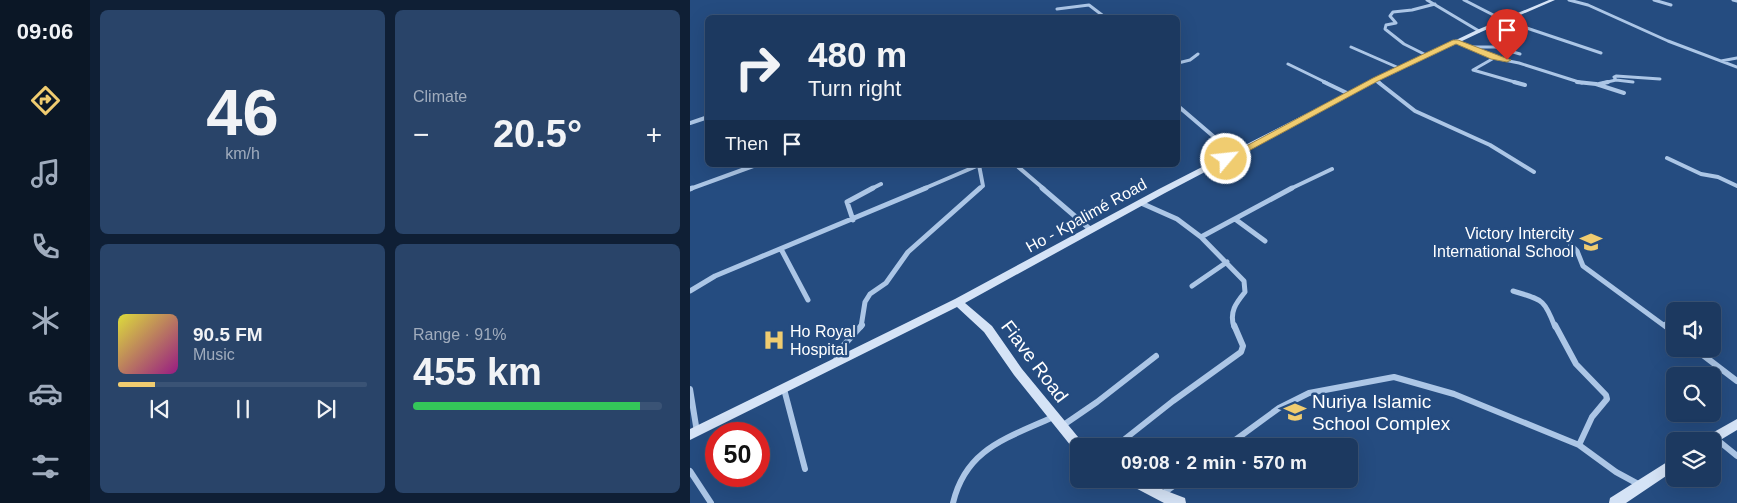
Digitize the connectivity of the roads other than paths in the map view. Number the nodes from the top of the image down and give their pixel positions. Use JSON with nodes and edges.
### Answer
{"nodes":[{"id":1,"x":1427,"y":0,"type":"edge"},
{"id":2,"x":1464,"y":0,"type":"edge"},
{"id":3,"x":1553,"y":0,"type":"edge"},
{"id":4,"x":1569,"y":0,"type":"edge"},
{"id":5,"x":1654,"y":0,"type":"edge"},
{"id":6,"x":1733,"y":0,"type":"edge"},
{"id":7,"x":1737,"y":1,"type":"edge"},
{"id":8,"x":1435,"y":4,"type":"junction"},
{"id":9,"x":1671,"y":5,"type":"dead end"},
{"id":10,"x":1057,"y":9,"type":"dead end"},
{"id":11,"x":1102,"y":15,"type":"edge"},
{"id":12,"x":1503,"y":20,"type":"junction"},
{"id":13,"x":1478,"y":31,"type":"junction"},
{"id":14,"x":1456,"y":41,"type":"junction"},
{"id":15,"x":1351,"y":47,"type":"dead end"},
{"id":16,"x":1472,"y":47,"type":"junction"},
{"id":17,"x":1601,"y":53,"type":"dead end"},
{"id":18,"x":1198,"y":54,"type":"dead end"},
{"id":19,"x":1520,"y":54,"type":"dead end"},
{"id":20,"x":1426,"y":55,"type":"junction"},
{"id":21,"x":1494,"y":58,"type":"junction"},
{"id":22,"x":1737,"y":58,"type":"edge"},
{"id":23,"x":1720,"y":61,"type":"junction"},
{"id":24,"x":1180,"y":62,"type":"edge"},
{"id":25,"x":1288,"y":64,"type":"dead end"},
{"id":26,"x":1737,"y":67,"type":"edge"},
{"id":27,"x":1399,"y":68,"type":"junction"},
{"id":28,"x":1660,"y":79,"type":"dead end"},
{"id":29,"x":1376,"y":80,"type":"junction"},
{"id":30,"x":1616,"y":80,"type":"junction"},
{"id":31,"x":1633,"y":82,"type":"dead end"},
{"id":32,"x":1596,"y":84,"type":"junction"},
{"id":33,"x":1525,"y":85,"type":"dead end"},
{"id":34,"x":1624,"y":93,"type":"dead end"},
{"id":35,"x":1349,"y":94,"type":"junction"},
{"id":36,"x":1180,"y":108,"type":"edge"},
{"id":37,"x":705,"y":119,"type":"edge"},
{"id":38,"x":690,"y":123,"type":"edge"},
{"id":39,"x":1231,"y":156,"type":"junction"},
{"id":40,"x":1667,"y":158,"type":"dead end"},
{"id":41,"x":750,"y":167,"type":"edge"},
{"id":42,"x":974,"y":167,"type":"edge"},
{"id":43,"x":979,"y":167,"type":"edge"},
{"id":44,"x":1018,"y":167,"type":"edge"},
{"id":45,"x":1332,"y":169,"type":"dead end"},
{"id":46,"x":1534,"y":172,"type":"dead end"},
{"id":47,"x":881,"y":184,"type":"dead end"},
{"id":48,"x":1737,"y":186,"type":"edge"},
{"id":49,"x":690,"y":189,"type":"edge"},
{"id":50,"x":1141,"y":203,"type":"junction"},
{"id":51,"x":1235,"y":219,"type":"junction"},
{"id":52,"x":853,"y":220,"type":"junction"},
{"id":53,"x":1091,"y":230,"type":"junction"},
{"id":54,"x":1201,"y":237,"type":"junction"},
{"id":55,"x":1265,"y":241,"type":"dead end"},
{"id":56,"x":1571,"y":245,"type":"dead end"},
{"id":57,"x":781,"y":249,"type":"junction"},
{"id":58,"x":1227,"y":262,"type":"junction"},
{"id":59,"x":1192,"y":286,"type":"dead end"},
{"id":60,"x":690,"y":290,"type":"edge"},
{"id":61,"x":1513,"y":291,"type":"dead end"},
{"id":62,"x":808,"y":300,"type":"dead end"},
{"id":63,"x":958,"y":302,"type":"junction"},
{"id":64,"x":1666,"y":326,"type":"edge"},
{"id":65,"x":1156,"y":356,"type":"dead end"},
{"id":66,"x":1706,"y":357,"type":"edge"},
{"id":67,"x":835,"y":362,"type":"junction"},
{"id":68,"x":1737,"y":381,"type":"edge"},
{"id":69,"x":690,"y":389,"type":"edge"},
{"id":70,"x":784,"y":390,"type":"junction"},
{"id":71,"x":1054,"y":416,"type":"junction"},
{"id":72,"x":1737,"y":424,"type":"edge"},
{"id":73,"x":1061,"y":426,"type":"junction"},
{"id":74,"x":693,"y":433,"type":"edge"},
{"id":75,"x":1721,"y":434,"type":"edge"},
{"id":76,"x":1072,"y":438,"type":"edge"},
{"id":77,"x":1126,"y":438,"type":"edge"},
{"id":78,"x":1238,"y":438,"type":"edge"},
{"id":79,"x":1579,"y":445,"type":"junction"},
{"id":80,"x":1721,"y":446,"type":"edge"},
{"id":81,"x":1737,"y":456,"type":"edge"},
{"id":82,"x":805,"y":469,"type":"dead end"},
{"id":83,"x":1666,"y":469,"type":"edge"},
{"id":84,"x":690,"y":471,"type":"edge"},
{"id":85,"x":1640,"y":485,"type":"junction"},
{"id":86,"x":1147,"y":488,"type":"edge"},
{"id":87,"x":1170,"y":488,"type":"edge"},
{"id":88,"x":1160,"y":495,"type":"junction"},
{"id":89,"x":711,"y":503,"type":"edge"},
{"id":90,"x":953,"y":503,"type":"edge"},
{"id":91,"x":1180,"y":503,"type":"edge"},
{"id":92,"x":1615,"y":503,"type":"edge"}],
"edges":[{"from":1,"to":8,"type":"street"},
{"from":2,"to":12,"type":"street"},
{"from":3,"to":12,"type":"main road","name":"Ho - Kpalimé Road"},
{"from":4,"to":23,"type":"street"},
{"from":5,"to":9,"type":"street"},
{"from":6,"to":7,"type":"street"},
{"from":8,"to":13,"type":"street"},
{"from":8,"to":20,"type":"street"},
{"from":10,"to":11,"type":"street"},
{"from":12,"to":13,"type":"main road","name":"Ho - Kpalimé Road"},
{"from":12,"to":17,"type":"street"},
{"from":13,"to":14,"type":"main road","name":"Ho - Kpalimé Road"},
{"from":14,"to":16,"type":"street"},
{"from":14,"to":20,"type":"main road","name":"Ho - Kpalimé Road"},
{"from":15,"to":27,"type":"street"},
{"from":16,"to":19,"type":"street"},
{"from":16,"to":21,"type":"street"},
{"from":18,"to":24,"type":"street"},
{"from":20,"to":27,"type":"main road","name":"Ho - Kpalimé Road"},
{"from":21,"to":32,"type":"street"},
{"from":21,"to":33,"type":"street"},
{"from":22,"to":23,"type":"street"},
{"from":23,"to":26,"type":"street"},
{"from":25,"to":35,"type":"street"},
{"from":27,"to":29,"type":"main road","name":"Ho - Kpalimé Road"},
{"from":28,"to":30,"type":"street"},
{"from":29,"to":35,"type":"main road","name":"Ho - Kpalimé Road"},
{"from":29,"to":46,"type":"street"},
{"from":30,"to":31,"type":"street"},
{"from":30,"to":32,"type":"street"},
{"from":32,"to":34,"type":"street"},
{"from":35,"to":39,"type":"main road","name":"Ho - Kpalimé Road"},
{"from":36,"to":39,"type":"street"},
{"from":37,"to":38,"type":"street"},
{"from":39,"to":50,"type":"main road","name":"Ho - Kpalimé Road"},
{"from":40,"to":48,"type":"street"},
{"from":41,"to":49,"type":"street"},
{"from":42,"to":52,"type":"street"},
{"from":43,"to":67,"type":"street"},
{"from":44,"to":53,"type":"street"},
{"from":45,"to":51,"type":"street"},
{"from":47,"to":52,"type":"street"},
{"from":50,"to":53,"type":"main road","name":"Ho - Kpalimé Road"},
{"from":50,"to":54,"type":"street"},
{"from":51,"to":54,"type":"street"},
{"from":51,"to":55,"type":"street"},
{"from":52,"to":57,"type":"street"},
{"from":53,"to":63,"type":"main road","name":"Ho - Kpalimé Road"},
{"from":54,"to":58,"type":"street"},
{"from":56,"to":64,"type":"street"},
{"from":57,"to":60,"type":"street"},
{"from":57,"to":62,"type":"street"},
{"from":58,"to":59,"type":"street"},
{"from":58,"to":77,"type":"street"},
{"from":61,"to":79,"type":"street"},
{"from":63,"to":67,"type":"main road","name":"Ho - Kpalimé Road"},
{"from":63,"to":71,"type":"street","name":"Fiave Road"},
{"from":65,"to":73,"type":"street"},
{"from":66,"to":68,"type":"street"},
{"from":67,"to":70,"type":"main road","name":"Ho - Kpalimé Road"},
{"from":69,"to":74,"type":"street"},
{"from":70,"to":74,"type":"main road","name":"Ho - Kpalimé Road"},
{"from":70,"to":82,"type":"street"},
{"from":71,"to":73,"type":"street","name":"Fiave Road"},
{"from":71,"to":90,"type":"street"},
{"from":72,"to":75,"type":"street"},
{"from":73,"to":76,"type":"street","name":"Fiave Road"},
{"from":78,"to":79,"type":"street"},
{"from":79,"to":85,"type":"street"},
{"from":80,"to":81,"type":"street"},
{"from":83,"to":85,"type":"street"},
{"from":84,"to":89,"type":"street"},
{"from":85,"to":92,"type":"street"},
{"from":86,"to":88,"type":"street"},
{"from":87,"to":88,"type":"street"},
{"from":88,"to":91,"type":"street"}]}
